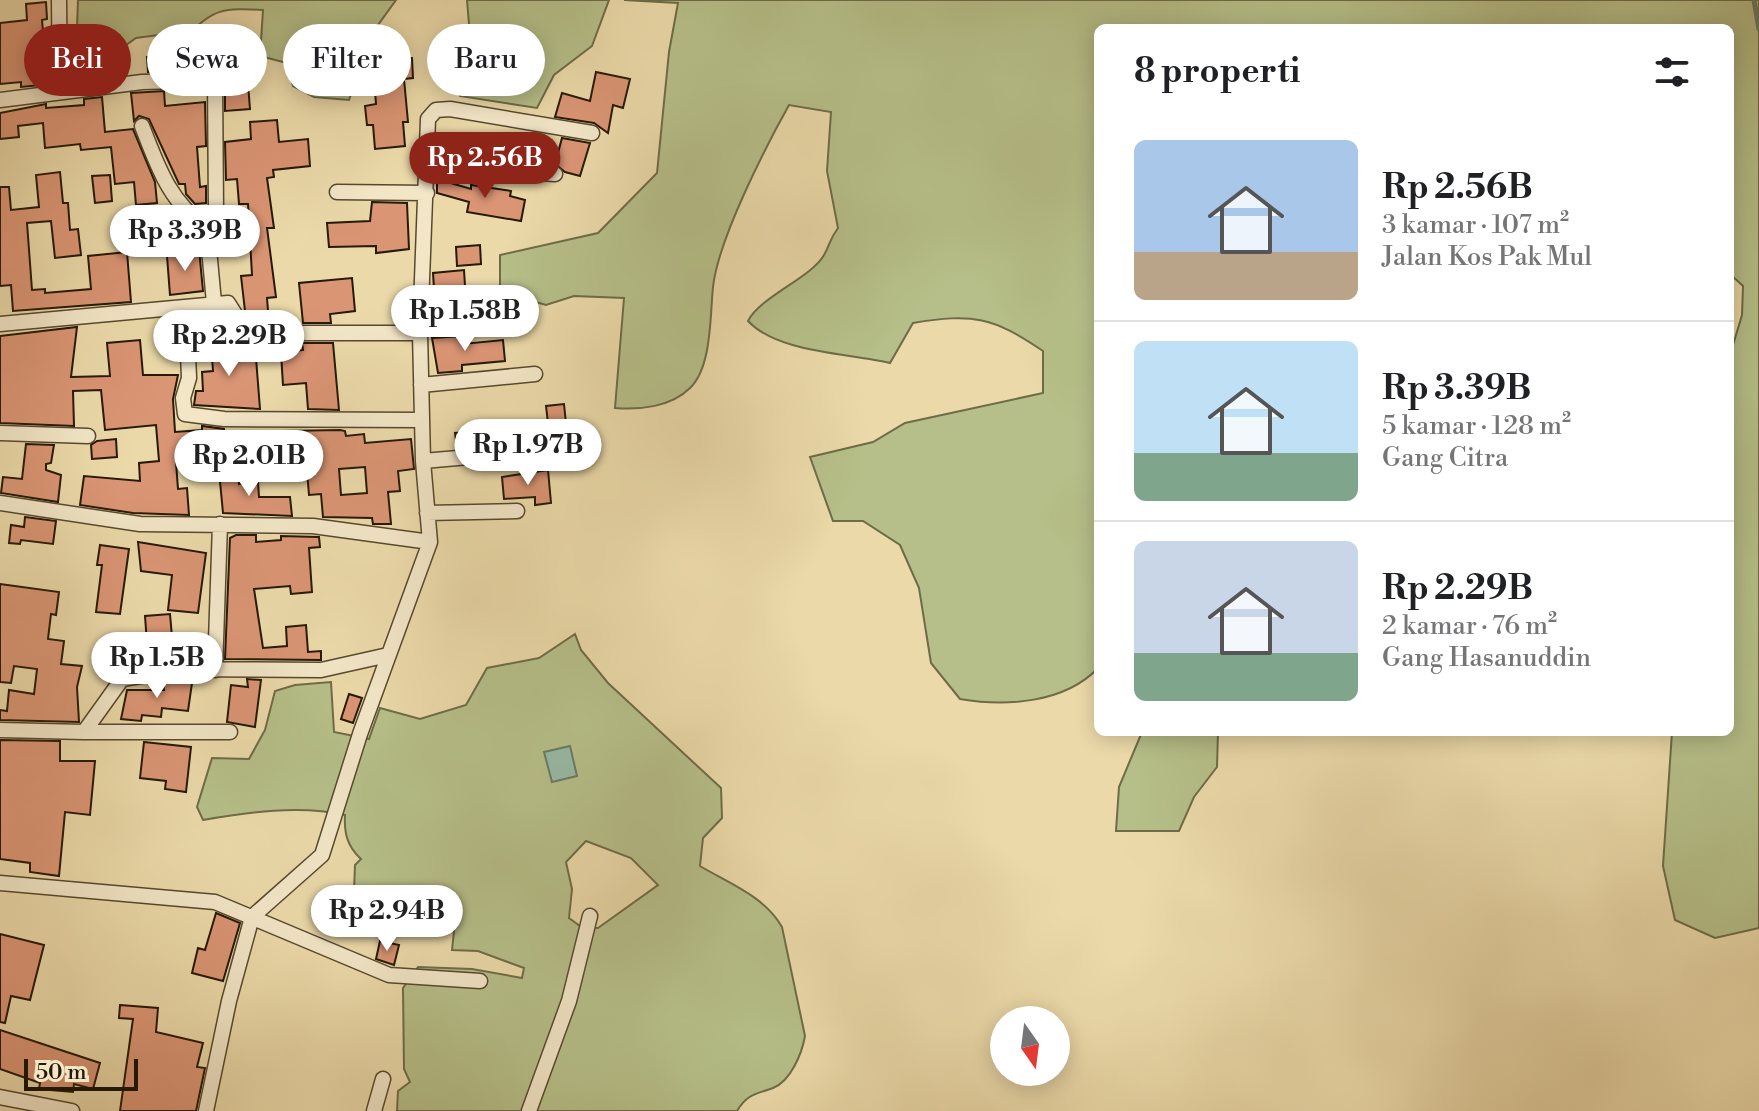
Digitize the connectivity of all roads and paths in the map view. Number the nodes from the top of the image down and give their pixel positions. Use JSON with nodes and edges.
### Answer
{"nodes":[{"id":1,"x":59,"y":0,"type":"edge"},
{"id":2,"x":59,"y":24,"type":"edge"},
{"id":3,"x":131,"y":85,"type":"edge"},
{"id":4,"x":24,"y":96,"type":"edge"},
{"id":5,"x":0,"y":100,"type":"edge"},
{"id":6,"x":142,"y":126,"type":"dead end"},
{"id":7,"x":592,"y":133,"type":"dead end"},
{"id":8,"x":428,"y":165,"type":"junction"},
{"id":9,"x":555,"y":174,"type":"dead end"},
{"id":10,"x":337,"y":192,"type":"dead end"},
{"id":11,"x":427,"y":193,"type":"junction"},
{"id":12,"x":207,"y":227,"type":"junction"},
{"id":13,"x":214,"y":303,"type":"junction"},
{"id":14,"x":186,"y":307,"type":"junction"},
{"id":15,"x":0,"y":324,"type":"edge"},
{"id":16,"x":420,"y":333,"type":"junction"},
{"id":17,"x":535,"y":374,"type":"dead end"},
{"id":18,"x":421,"y":385,"type":"junction"},
{"id":19,"x":422,"y":420,"type":"junction"},
{"id":20,"x":0,"y":433,"type":"edge"},
{"id":21,"x":88,"y":436,"type":"dead end"},
{"id":22,"x":550,"y":450,"type":"dead end"},
{"id":23,"x":423,"y":461,"type":"junction"},
{"id":24,"x":0,"y":503,"type":"edge"},
{"id":25,"x":517,"y":511,"type":"dead end"},
{"id":26,"x":427,"y":513,"type":"junction"},
{"id":27,"x":220,"y":524,"type":"junction"},
{"id":28,"x":430,"y":542,"type":"junction"},
{"id":29,"x":388,"y":655,"type":"junction"},
{"id":30,"x":215,"y":670,"type":"junction"},
{"id":31,"x":0,"y":730,"type":"edge"},
{"id":32,"x":84,"y":732,"type":"junction"},
{"id":33,"x":230,"y":732,"type":"dead end"},
{"id":34,"x":0,"y":883,"type":"edge"},
{"id":35,"x":590,"y":916,"type":"dead end"},
{"id":36,"x":252,"y":917,"type":"junction"},
{"id":37,"x":480,"y":981,"type":"dead end"},
{"id":38,"x":383,"y":1079,"type":"dead end"},
{"id":39,"x":0,"y":1097,"type":"edge"},
{"id":40,"x":72,"y":1111,"type":"edge"},
{"id":41,"x":206,"y":1111,"type":"edge"},
{"id":42,"x":374,"y":1111,"type":"edge"},
{"id":43,"x":529,"y":1111,"type":"edge"}],
"edges":[{"from":1,"to":2,"type":"street"},
{"from":3,"to":12,"type":"street"},
{"from":4,"to":5,"type":"street"},
{"from":6,"to":12,"type":"street"},
{"from":7,"to":8,"type":"street"},
{"from":8,"to":9,"type":"street"},
{"from":8,"to":11,"type":"street"},
{"from":10,"to":11,"type":"street"},
{"from":11,"to":16,"type":"street"},
{"from":12,"to":13,"type":"street"},
{"from":13,"to":14,"type":"street"},
{"from":13,"to":16,"type":"street"},
{"from":14,"to":15,"type":"street"},
{"from":14,"to":19,"type":"street"},
{"from":16,"to":18,"type":"street"},
{"from":17,"to":18,"type":"street"},
{"from":18,"to":19,"type":"street"},
{"from":19,"to":23,"type":"street"},
{"from":20,"to":21,"type":"street"},
{"from":22,"to":23,"type":"street"},
{"from":23,"to":26,"type":"street"},
{"from":24,"to":27,"type":"street"},
{"from":25,"to":26,"type":"street"},
{"from":26,"to":28,"type":"street"},
{"from":27,"to":28,"type":"street"},
{"from":27,"to":30,"type":"street"},
{"from":28,"to":29,"type":"street"},
{"from":29,"to":30,"type":"street"},
{"from":29,"to":36,"type":"street"},
{"from":30,"to":32,"type":"street"},
{"from":31,"to":32,"type":"street"},
{"from":32,"to":33,"type":"street"},
{"from":34,"to":36,"type":"street"},
{"from":35,"to":43,"type":"street"},
{"from":36,"to":37,"type":"street"},
{"from":36,"to":41,"type":"street"},
{"from":38,"to":42,"type":"street"},
{"from":39,"to":40,"type":"street"}]}
